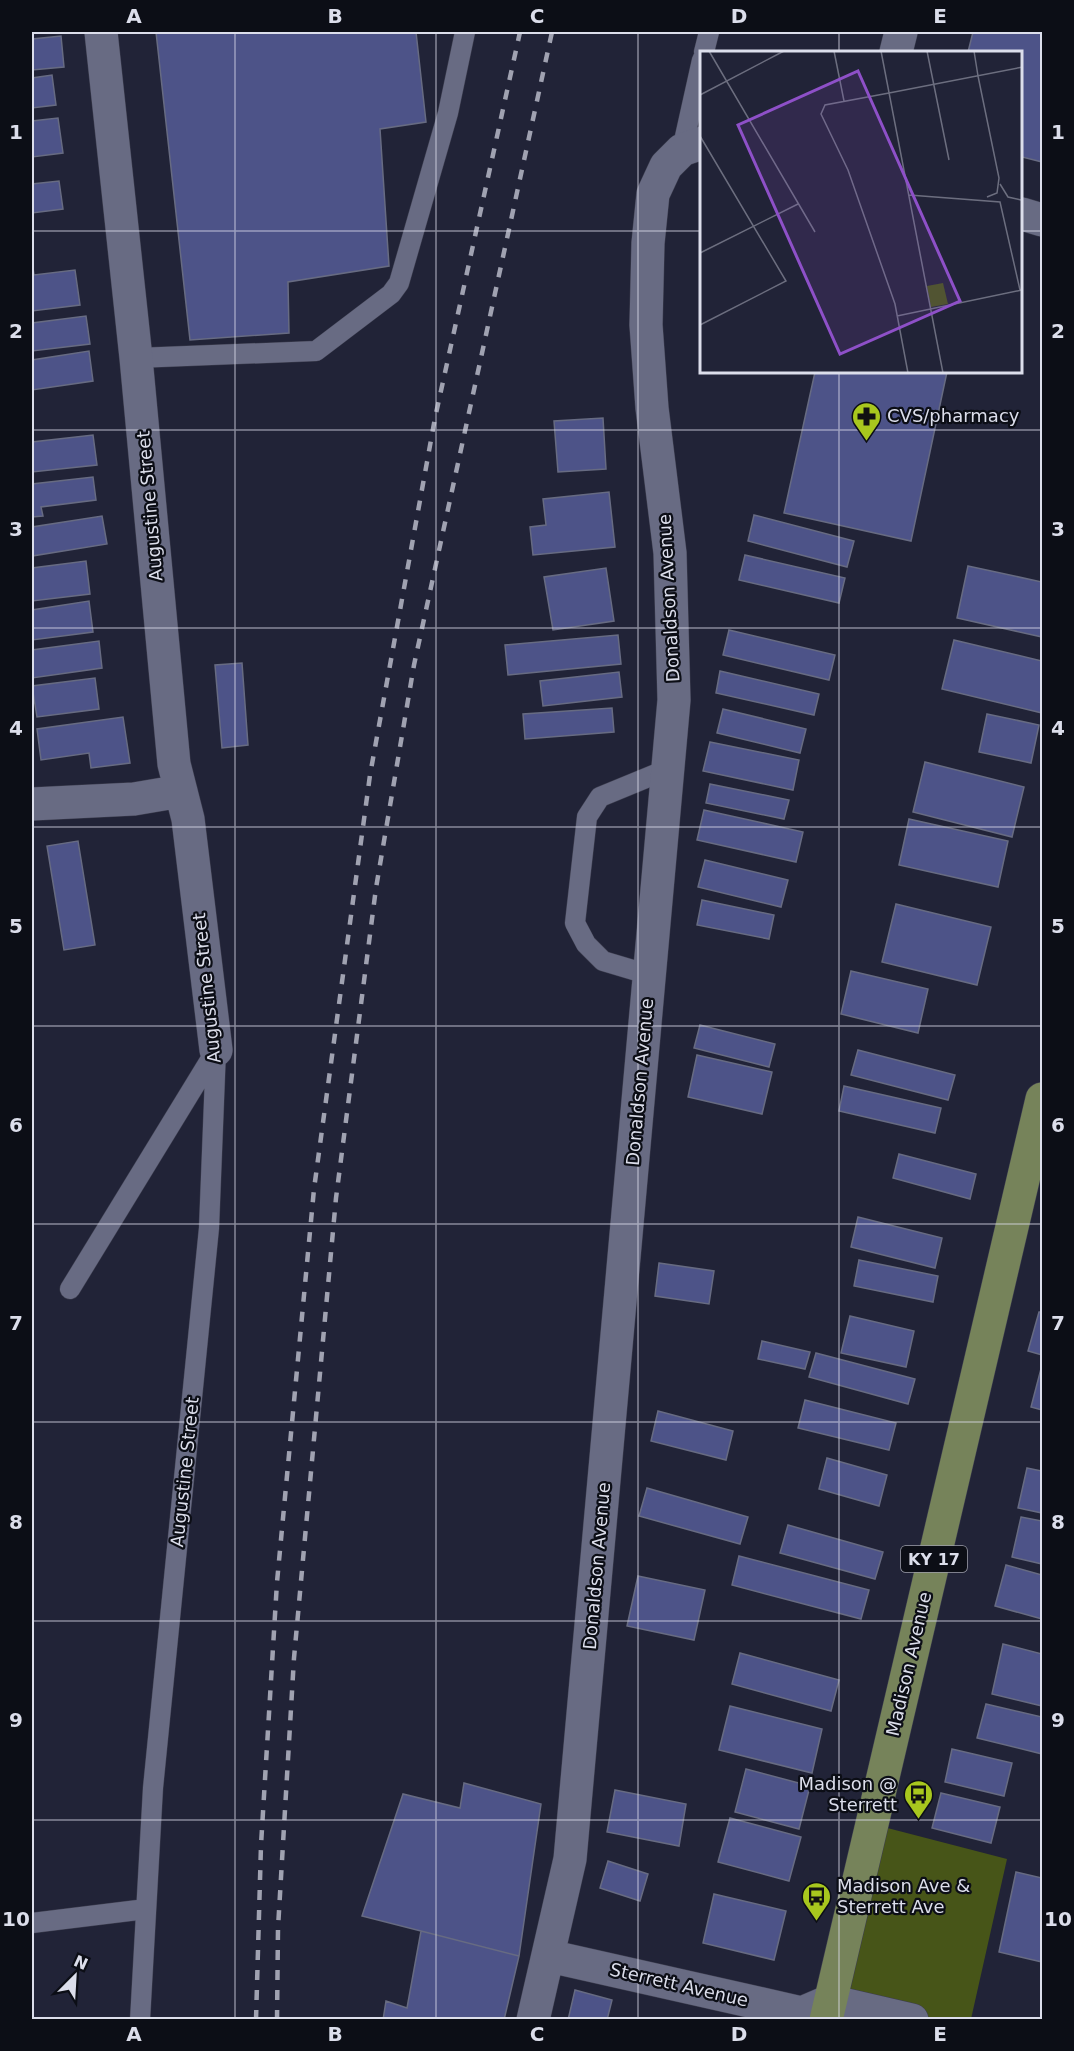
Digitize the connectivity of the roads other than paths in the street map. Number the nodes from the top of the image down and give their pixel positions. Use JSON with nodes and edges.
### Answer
{"nodes":[{"id":1,"x":101,"y":32,"type":"edge"},
{"id":2,"x":465,"y":32,"type":"edge"},
{"id":3,"x":709,"y":32,"type":"edge"},
{"id":4,"x":901,"y":32,"type":"edge"},
{"id":5,"x":704,"y":51,"type":"edge"},
{"id":6,"x":896,"y":51,"type":"edge"},
{"id":7,"x":700,"y":77,"type":"edge"},
{"id":8,"x":692,"y":147,"type":"edge"},
{"id":9,"x":1023,"y":214,"type":"edge"},
{"id":10,"x":1042,"y":220,"type":"edge"},
{"id":11,"x":136,"y":358,"type":"junction"},
{"id":12,"x":668,"y":769,"type":"junction"},
{"id":13,"x":181,"y":790,"type":"junction"},
{"id":14,"x":32,"y":804,"type":"edge"},
{"id":15,"x":650,"y":975,"type":"junction"},
{"id":16,"x":216,"y":1050,"type":"junction"},
{"id":17,"x":1042,"y":1099,"type":"edge"},
{"id":18,"x":70,"y":1288,"type":"dead end"},
{"id":19,"x":147,"y":1909,"type":"junction"},
{"id":20,"x":32,"y":1923,"type":"edge"},
{"id":21,"x":549,"y":1956,"type":"junction"},
{"id":22,"x":828,"y":2010,"type":"edge"},
{"id":23,"x":140,"y":2019,"type":"edge"},
{"id":24,"x":533,"y":2019,"type":"edge"},
{"id":25,"x":912,"y":2019,"type":"edge"}],
"edges":[{"from":1,"to":11,"type":"street","name":"Augustine Street"},
{"from":2,"to":11,"type":"lane"},
{"from":3,"to":5,"type":"lane"},
{"from":4,"to":6,"type":"street"},
{"from":7,"to":8,"type":"lane"},
{"from":8,"to":12,"type":"street","name":"Donaldson Avenue"},
{"from":9,"to":10,"type":"street"},
{"from":11,"to":13,"type":"street","name":"Augustine Street"},
{"from":12,"to":15,"type":"street","name":"Donaldson Avenue"},
{"from":12,"to":15,"type":"lane"},
{"from":13,"to":14,"type":"street"},
{"from":13,"to":16,"type":"street","name":"Augustine Street"},
{"from":15,"to":21,"type":"street","name":"Donaldson Avenue"},
{"from":16,"to":18,"type":"lane"},
{"from":16,"to":19,"type":"lane","name":"Augustine Street"},
{"from":17,"to":22,"type":"main road","name":"Madison Avenue","number":"KY 17"},
{"from":19,"to":20,"type":"lane"},
{"from":19,"to":23,"type":"lane","name":"Augustine Street"},
{"from":21,"to":22,"type":"street","name":"Sterrett Avenue"},
{"from":21,"to":24,"type":"street","name":"Donaldson Avenue"},
{"from":22,"to":25,"type":"street"}]}
